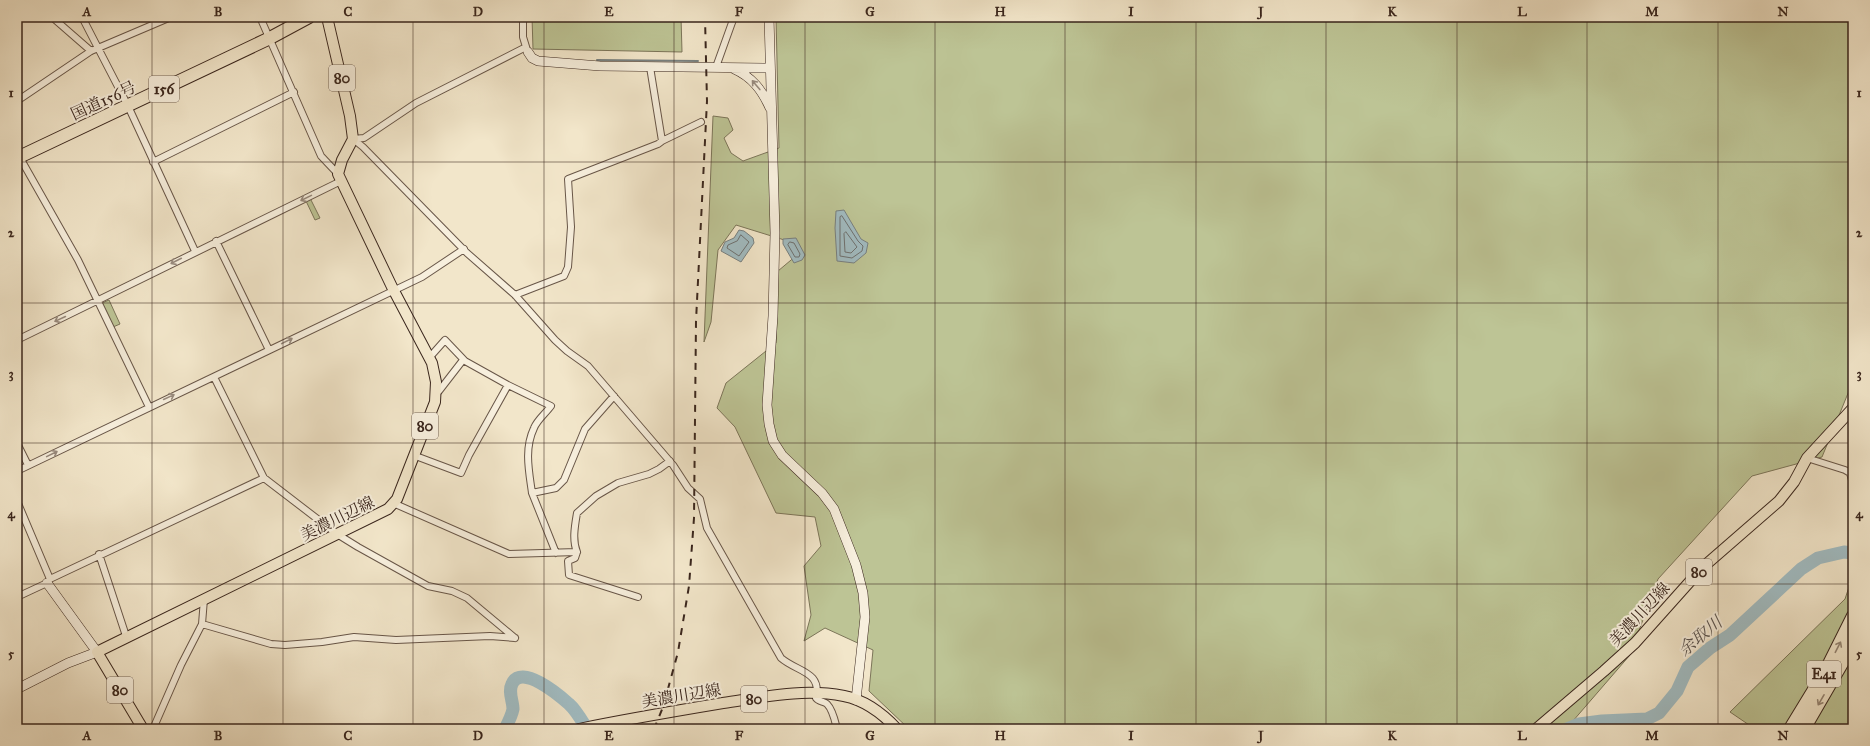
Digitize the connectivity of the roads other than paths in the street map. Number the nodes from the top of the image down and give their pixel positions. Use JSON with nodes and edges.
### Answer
{"nodes":[{"id":1,"x":52,"y":17,"type":"edge"},
{"id":2,"x":82,"y":17,"type":"edge"},
{"id":3,"x":171,"y":17,"type":"edge"},
{"id":4,"x":260,"y":17,"type":"edge"},
{"id":5,"x":309,"y":17,"type":"edge"},
{"id":6,"x":327,"y":17,"type":"edge"},
{"id":7,"x":523,"y":17,"type":"edge"},
{"id":8,"x":734,"y":17,"type":"edge"},
{"id":9,"x":769,"y":17,"type":"edge"},
{"id":10,"x":270,"y":38,"type":"junction"},
{"id":11,"x":527,"y":49,"type":"junction"},
{"id":12,"x":94,"y":50,"type":"junction"},
{"id":13,"x":650,"y":67,"type":"junction"},
{"id":14,"x":716,"y":67,"type":"junction"},
{"id":15,"x":729,"y":67,"type":"junction"},
{"id":16,"x":770,"y":68,"type":"junction"},
{"id":17,"x":294,"y":92,"type":"junction"},
{"id":18,"x":17,"y":100,"type":"edge"},
{"id":19,"x":128,"y":106,"type":"junction"},
{"id":20,"x":772,"y":113,"type":"junction"},
{"id":21,"x":701,"y":122,"type":"dead end"},
{"id":22,"x":353,"y":139,"type":"junction"},
{"id":23,"x":662,"y":141,"type":"junction"},
{"id":24,"x":18,"y":156,"type":"edge"},
{"id":25,"x":153,"y":162,"type":"junction"},
{"id":26,"x":339,"y":178,"type":"junction"},
{"id":27,"x":216,"y":241,"type":"junction"},
{"id":28,"x":464,"y":249,"type":"junction"},
{"id":29,"x":196,"y":251,"type":"junction"},
{"id":30,"x":393,"y":290,"type":"junction"},
{"id":31,"x":515,"y":295,"type":"junction"},
{"id":32,"x":97,"y":302,"type":"junction"},
{"id":33,"x":17,"y":340,"type":"edge"},
{"id":34,"x":269,"y":350,"type":"junction"},
{"id":35,"x":429,"y":358,"type":"junction"},
{"id":36,"x":463,"y":360,"type":"junction"},
{"id":37,"x":214,"y":377,"type":"junction"},
{"id":38,"x":508,"y":385,"type":"junction"},
{"id":39,"x":435,"y":392,"type":"junction"},
{"id":40,"x":614,"y":396,"type":"junction"},
{"id":41,"x":149,"y":407,"type":"junction"},
{"id":42,"x":1853,"y":408,"type":"edge"},
{"id":43,"x":17,"y":443,"type":"edge"},
{"id":44,"x":414,"y":455,"type":"junction"},
{"id":45,"x":1807,"y":458,"type":"junction"},
{"id":46,"x":670,"y":461,"type":"junction"},
{"id":47,"x":28,"y":465,"type":"junction"},
{"id":48,"x":17,"y":471,"type":"edge"},
{"id":49,"x":264,"y":478,"type":"junction"},
{"id":50,"x":1853,"y":484,"type":"edge"},
{"id":51,"x":532,"y":493,"type":"junction"},
{"id":52,"x":17,"y":501,"type":"edge"},
{"id":53,"x":393,"y":503,"type":"junction"},
{"id":54,"x":337,"y":534,"type":"junction"},
{"id":55,"x":577,"y":552,"type":"junction"},
{"id":56,"x":556,"y":553,"type":"junction"},
{"id":57,"x":99,"y":554,"type":"junction"},
{"id":58,"x":48,"y":581,"type":"junction"},
{"id":59,"x":17,"y":597,"type":"edge"},
{"id":60,"x":638,"y":597,"type":"dead end"},
{"id":61,"x":204,"y":598,"type":"junction"},
{"id":62,"x":1853,"y":616,"type":"edge"},
{"id":63,"x":202,"y":624,"type":"junction"},
{"id":64,"x":126,"y":636,"type":"junction"},
{"id":65,"x":1853,"y":641,"type":"edge"},
{"id":66,"x":97,"y":652,"type":"junction"},
{"id":67,"x":17,"y":689,"type":"edge"},
{"id":68,"x":817,"y":692,"type":"junction"},
{"id":69,"x":856,"y":700,"type":"junction"},
{"id":70,"x":143,"y":729,"type":"edge"},
{"id":71,"x":153,"y":729,"type":"edge"},
{"id":72,"x":579,"y":729,"type":"edge"},
{"id":73,"x":837,"y":729,"type":"edge"},
{"id":74,"x":898,"y":729,"type":"edge"},
{"id":75,"x":1536,"y":729,"type":"edge"},
{"id":76,"x":1790,"y":729,"type":"edge"},
{"id":77,"x":1804,"y":729,"type":"edge"}],
"edges":[{"from":1,"to":12,"type":"street"},
{"from":2,"to":12,"type":"street"},
{"from":3,"to":12,"type":"street"},
{"from":4,"to":10,"type":"street"},
{"from":5,"to":10,"type":"highway","name":"国道156号","number":"156"},
{"from":6,"to":22,"type":"main road","number":"80"},
{"from":7,"to":11,"type":"street"},
{"from":8,"to":14,"type":"street"},
{"from":9,"to":16,"type":"street"},
{"from":10,"to":17,"type":"street"},
{"from":10,"to":19,"type":"highway","name":"国道156号","number":"156"},
{"from":11,"to":13,"type":"street"},
{"from":11,"to":22,"type":"street"},
{"from":12,"to":18,"type":"street"},
{"from":12,"to":19,"type":"street"},
{"from":13,"to":14,"type":"street"},
{"from":13,"to":23,"type":"street"},
{"from":14,"to":15,"type":"street"},
{"from":15,"to":16,"type":"street"},
{"from":20,"to":15,"type":"street","one_way":true},
{"from":16,"to":20,"type":"street"},
{"from":17,"to":25,"type":"street"},
{"from":17,"to":26,"type":"street"},
{"from":19,"to":24,"type":"highway","name":"国道156号","number":"156"},
{"from":19,"to":25,"type":"street"},
{"from":20,"to":69,"type":"street"},
{"from":21,"to":23,"type":"street"},
{"from":22,"to":26,"type":"main road"},
{"from":22,"to":28,"type":"street"},
{"from":23,"to":31,"type":"street"},
{"from":24,"to":32,"type":"street"},
{"from":25,"to":29,"type":"street"},
{"from":26,"to":27,"type":"street","one_way":true},
{"from":26,"to":30,"type":"main road","name":"美濃川辺線","number":"80"},
{"from":27,"to":29,"type":"street"},
{"from":27,"to":34,"type":"street"},
{"from":28,"to":30,"type":"street"},
{"from":28,"to":31,"type":"street"},
{"from":29,"to":32,"type":"street","one_way":true},
{"from":34,"to":30,"type":"street","one_way":true},
{"from":30,"to":35,"type":"main road","name":"美濃川辺線","number":"80"},
{"from":31,"to":40,"type":"street"},
{"from":32,"to":33,"type":"street","one_way":true},
{"from":32,"to":41,"type":"street"},
{"from":34,"to":37,"type":"street"},
{"from":35,"to":36,"type":"street"},
{"from":35,"to":39,"type":"main road","name":"美濃川辺線","number":"80"},
{"from":36,"to":38,"type":"street"},
{"from":36,"to":39,"type":"street"},
{"from":41,"to":37,"type":"street","one_way":true},
{"from":37,"to":49,"type":"street"},
{"from":38,"to":44,"type":"street"},
{"from":38,"to":51,"type":"street"},
{"from":39,"to":44,"type":"main road","name":"美濃川辺線","number":"80"},
{"from":40,"to":46,"type":"street"},
{"from":40,"to":51,"type":"street"},
{"from":47,"to":41,"type":"street","one_way":true},
{"from":42,"to":45,"type":"main road","name":"美濃川辺線","number":"80"},
{"from":43,"to":47,"type":"street"},
{"from":44,"to":53,"type":"main road","name":"美濃川辺線","number":"80"},
{"from":45,"to":50,"type":"street"},
{"from":45,"to":75,"type":"main road","name":"美濃川辺線","number":"80"},
{"from":46,"to":55,"type":"street"},
{"from":46,"to":68,"type":"street"},
{"from":47,"to":48,"type":"street"},
{"from":49,"to":54,"type":"street"},
{"from":49,"to":57,"type":"street"},
{"from":51,"to":56,"type":"street"},
{"from":52,"to":58,"type":"street"},
{"from":53,"to":54,"type":"main road","name":"美濃川辺線","number":"80"},
{"from":53,"to":56,"type":"street"},
{"from":54,"to":61,"type":"main road","name":"美濃川辺線","number":"80"},
{"from":54,"to":63,"type":"street"},
{"from":55,"to":56,"type":"street"},
{"from":55,"to":60,"type":"street"},
{"from":57,"to":58,"type":"street"},
{"from":57,"to":64,"type":"street"},
{"from":58,"to":59,"type":"street"},
{"from":58,"to":66,"type":"street"},
{"from":61,"to":63,"type":"street"},
{"from":61,"to":64,"type":"main road","name":"美濃川辺線","number":"80"},
{"from":76,"to":62,"type":"highway","number":"E41","one_way":true},
{"from":63,"to":71,"type":"street"},
{"from":64,"to":66,"type":"main road","name":"美濃川辺線","number":"80"},
{"from":65,"to":77,"type":"highway","number":"E41","one_way":true},
{"from":66,"to":67,"type":"street"},
{"from":66,"to":70,"type":"main road","number":"80"},
{"from":68,"to":69,"type":"main road","name":"美濃川辺線","number":"80"},
{"from":68,"to":72,"type":"main road","name":"美濃川辺線","number":"80"},
{"from":68,"to":73,"type":"street"},
{"from":69,"to":74,"type":"main road","name":"美濃川辺線","number":"80"}]}
